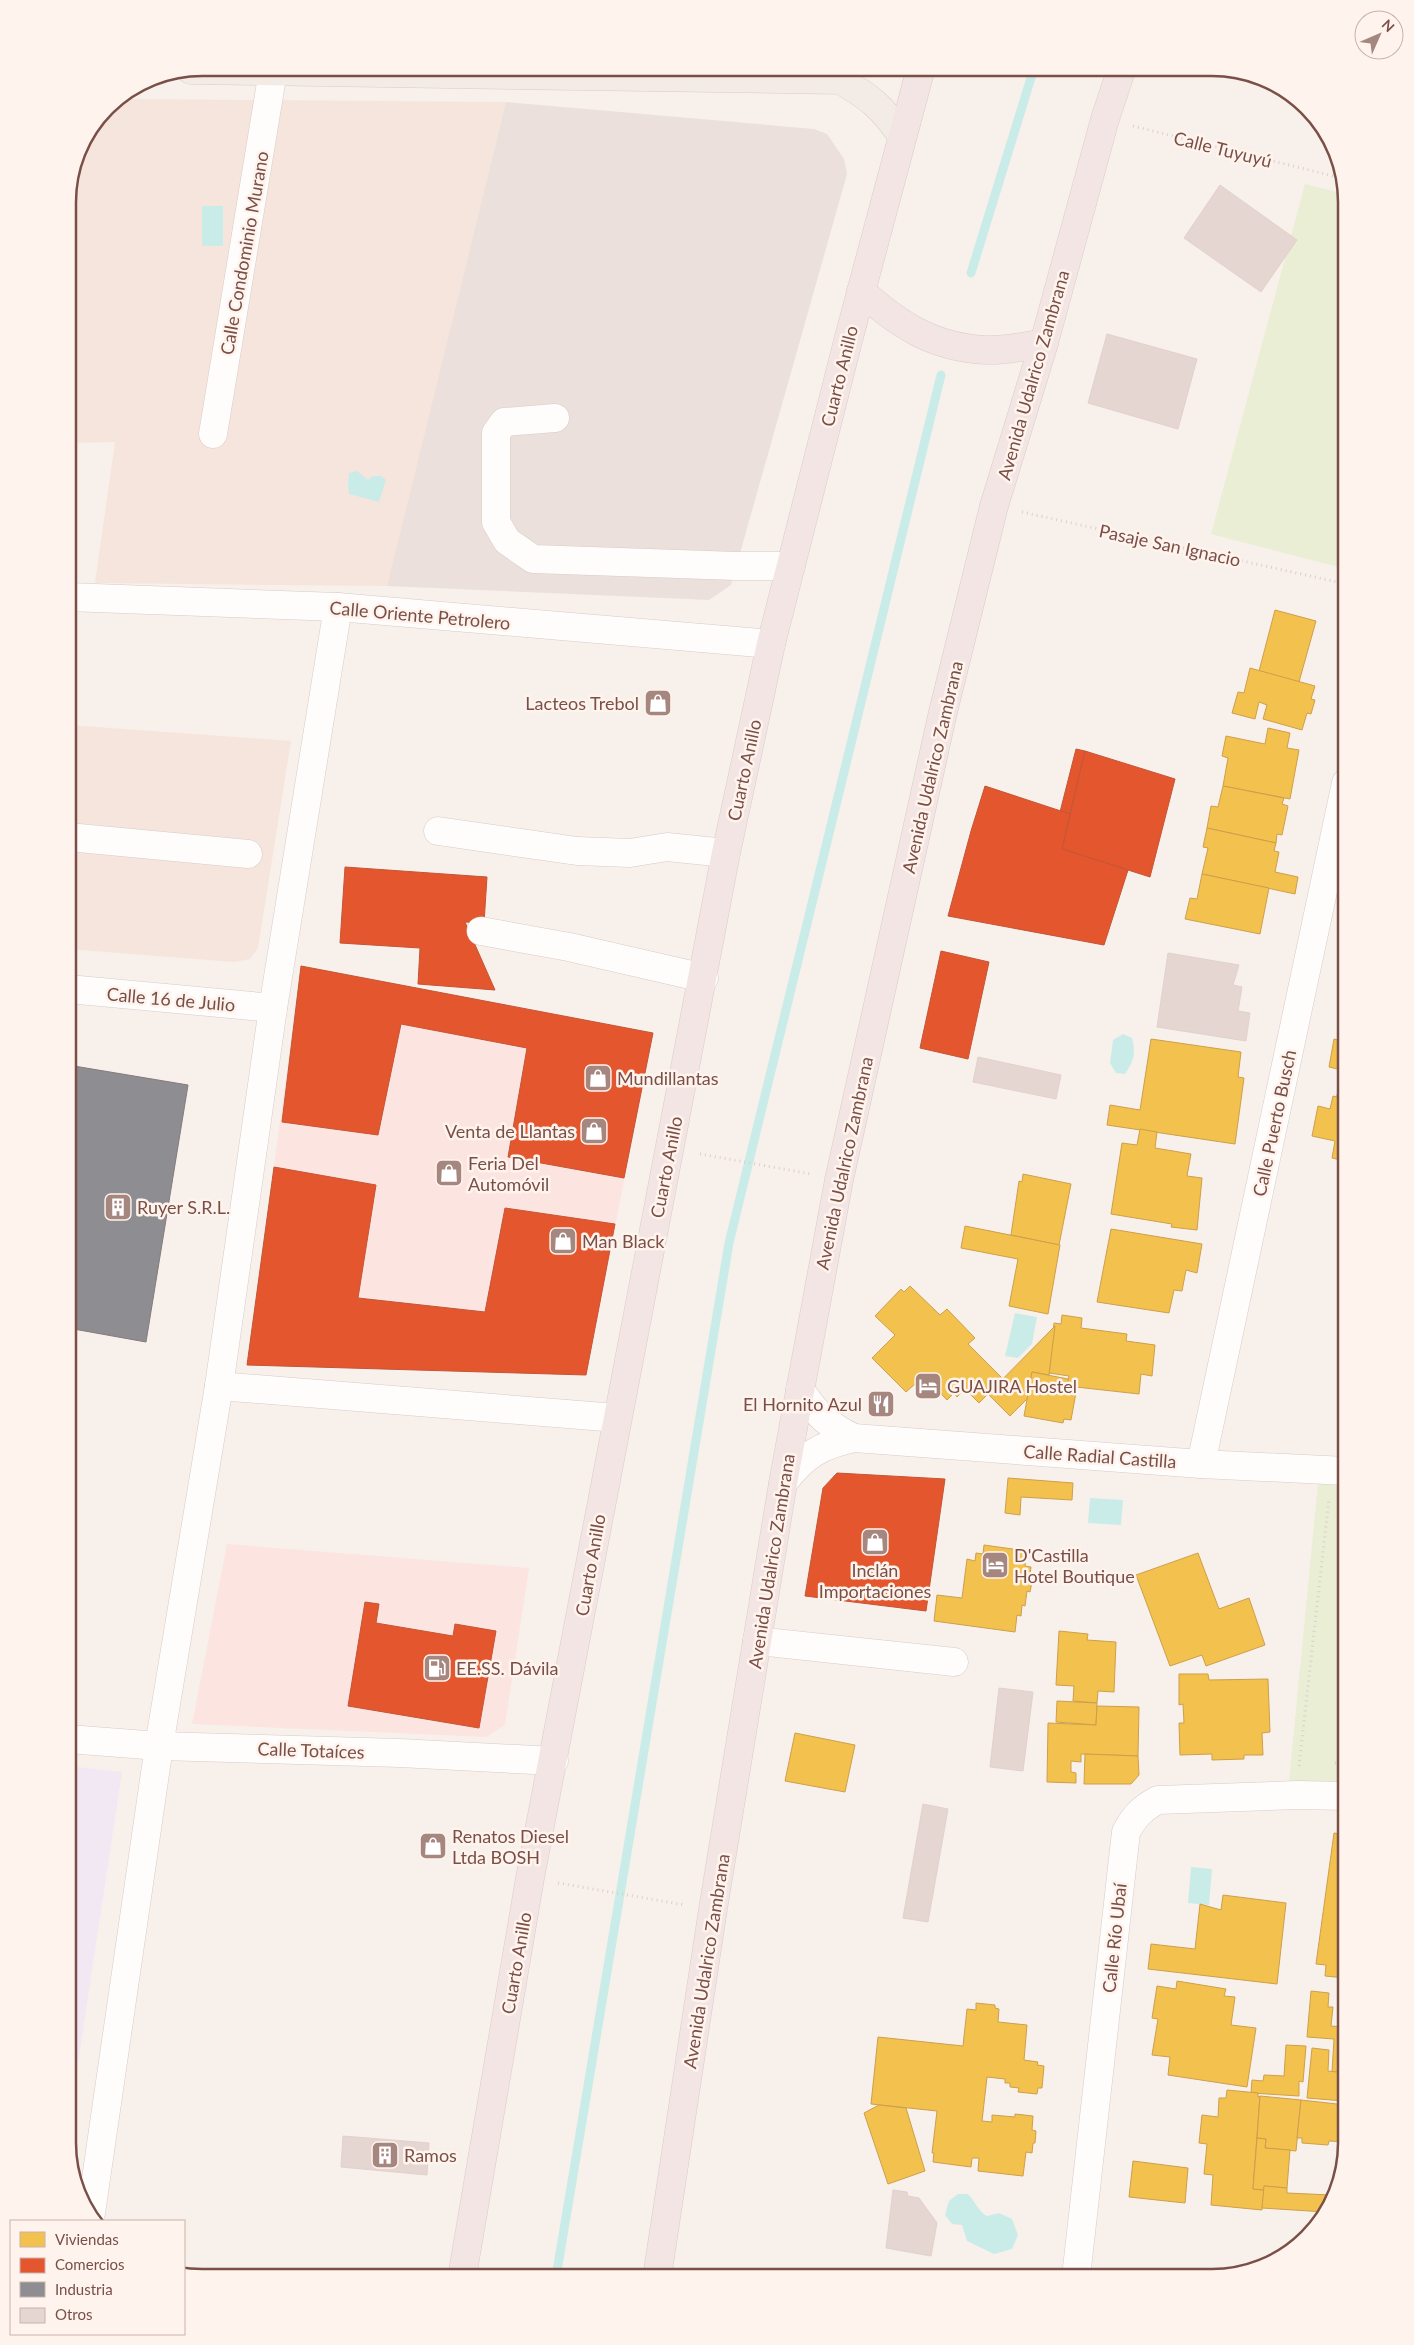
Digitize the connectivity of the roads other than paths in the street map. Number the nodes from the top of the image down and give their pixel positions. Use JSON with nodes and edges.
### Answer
{"nodes":[{"id":1,"x":272,"y":76,"type":"edge"},
{"id":2,"x":613,"y":76,"type":"edge"},
{"id":3,"x":919,"y":77,"type":"edge"},
{"id":4,"x":1119,"y":77,"type":"edge"},
{"id":5,"x":902,"y":136,"type":"junction"},
{"id":6,"x":861,"y":291,"type":"junction"},
{"id":7,"x":1044,"y":343,"type":"junction"},
{"id":8,"x":555,"y":418,"type":"dead end"},
{"id":9,"x":213,"y":434,"type":"dead end"},
{"id":10,"x":792,"y":566,"type":"junction"},
{"id":11,"x":77,"y":597,"type":"edge"},
{"id":12,"x":338,"y":607,"type":"junction"},
{"id":13,"x":771,"y":644,"type":"junction"},
{"id":14,"x":1338,"y":820,"type":"edge"},
{"id":15,"x":438,"y":831,"type":"dead end"},
{"id":16,"x":77,"y":838,"type":"edge"},
{"id":17,"x":726,"y":853,"type":"junction"},
{"id":18,"x":248,"y":854,"type":"dead end"},
{"id":19,"x":481,"y":931,"type":"dead end"},
{"id":20,"x":704,"y":978,"type":"junction"},
{"id":21,"x":77,"y":991,"type":"edge"},
{"id":22,"x":274,"y":1008,"type":"junction"},
{"id":23,"x":219,"y":1386,"type":"junction"},
{"id":24,"x":800,"y":1389,"type":"junction"},
{"id":25,"x":617,"y":1418,"type":"junction"},
{"id":26,"x":854,"y":1438,"type":"junction"},
{"id":27,"x":1200,"y":1464,"type":"junction"},
{"id":28,"x":1338,"y":1471,"type":"edge"},
{"id":29,"x":783,"y":1483,"type":"junction"},
{"id":30,"x":757,"y":1641,"type":"junction"},
{"id":31,"x":954,"y":1662,"type":"dead end"},
{"id":32,"x":76,"y":1740,"type":"edge"},
{"id":33,"x":159,"y":1746,"type":"junction"},
{"id":34,"x":554,"y":1761,"type":"junction"},
{"id":35,"x":1338,"y":1796,"type":"edge"},
{"id":36,"x":92,"y":2204,"type":"edge"},
{"id":37,"x":463,"y":2268,"type":"edge"},
{"id":38,"x":658,"y":2268,"type":"edge"},
{"id":39,"x":1077,"y":2269,"type":"edge"}],
"edges":[{"from":1,"to":9,"type":"street","name":"Calle Condominio Murano"},
{"from":2,"to":5,"type":"main road"},
{"from":3,"to":5,"type":"highway","name":"Cuarto Anillo"},
{"from":4,"to":7,"type":"highway","name":"Avenida Udalrico Zambrana"},
{"from":5,"to":6,"type":"highway","name":"Cuarto Anillo"},
{"from":6,"to":7,"type":"highway"},
{"from":6,"to":10,"type":"highway","name":"Cuarto Anillo"},
{"from":7,"to":24,"type":"highway","name":"Avenida Udalrico Zambrana"},
{"from":8,"to":10,"type":"street"},
{"from":10,"to":13,"type":"highway","name":"Cuarto Anillo"},
{"from":11,"to":12,"type":"street","name":"Calle Oriente Petrolero"},
{"from":12,"to":13,"type":"street","name":"Calle Oriente Petrolero"},
{"from":12,"to":22,"type":"street"},
{"from":13,"to":17,"type":"highway","name":"Cuarto Anillo"},
{"from":14,"to":27,"type":"street","name":"Calle Puerto Busch"},
{"from":15,"to":17,"type":"street"},
{"from":16,"to":18,"type":"street"},
{"from":17,"to":20,"type":"highway","name":"Cuarto Anillo"},
{"from":19,"to":20,"type":"street"},
{"from":20,"to":25,"type":"highway","name":"Cuarto Anillo"},
{"from":21,"to":22,"type":"street","name":"Calle 16 de Julio"},
{"from":22,"to":23,"type":"street"},
{"from":23,"to":25,"type":"street"},
{"from":23,"to":33,"type":"street"},
{"from":24,"to":26,"type":"street","name":"Calle Radial Castilla"},
{"from":24,"to":29,"type":"highway","name":"Avenida Udalrico Zambrana"},
{"from":25,"to":34,"type":"highway","name":"Cuarto Anillo"},
{"from":26,"to":27,"type":"street","name":"Calle Radial Castilla"},
{"from":26,"to":29,"type":"street","name":"Calle Radial Castilla"},
{"from":27,"to":28,"type":"street","name":"Calle Radial Castilla"},
{"from":29,"to":30,"type":"highway","name":"Avenida Udalrico Zambrana"},
{"from":30,"to":31,"type":"street"},
{"from":30,"to":38,"type":"highway","name":"Avenida Udalrico Zambrana"},
{"from":32,"to":33,"type":"street","name":"Calle Totaíces"},
{"from":33,"to":34,"type":"street","name":"Calle Totaíces"},
{"from":33,"to":36,"type":"street"},
{"from":34,"to":37,"type":"highway","name":"Cuarto Anillo"},
{"from":35,"to":39,"type":"street","name":"Calle Río Ubaí"}]}
